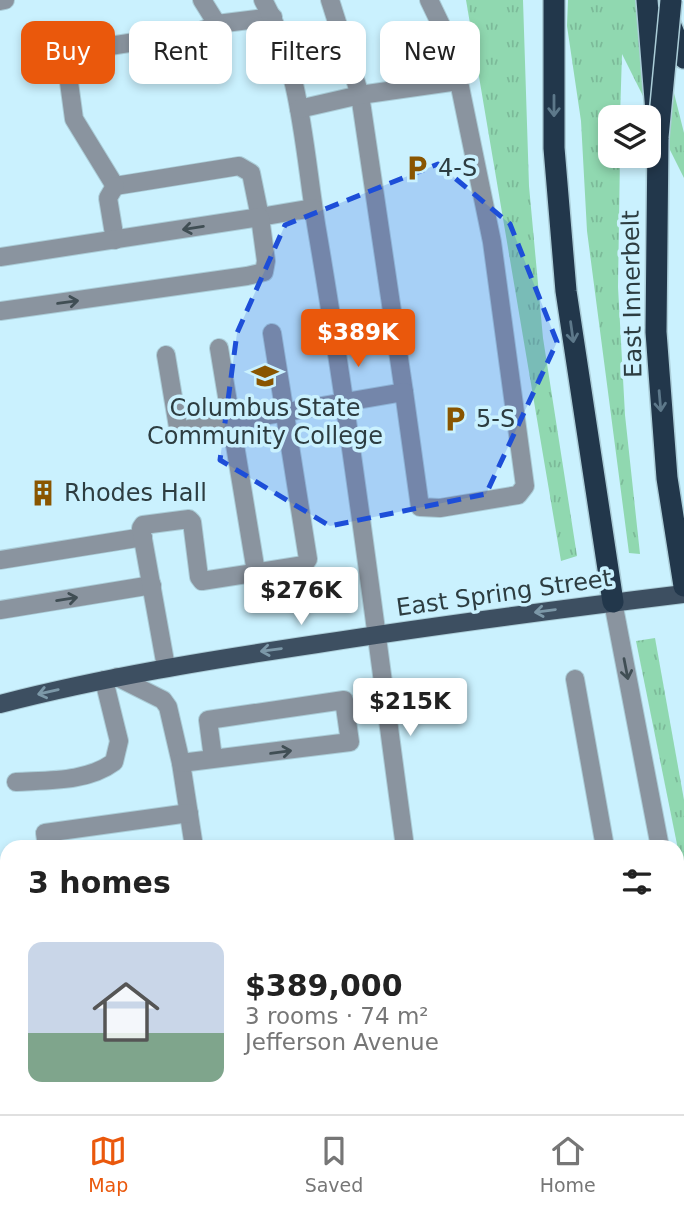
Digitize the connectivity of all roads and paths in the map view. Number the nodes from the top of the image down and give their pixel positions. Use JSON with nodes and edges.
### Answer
{"nodes":[{"id":1,"x":202,"y":0,"type":"edge"},
{"id":2,"x":263,"y":0,"type":"edge"},
{"id":3,"x":330,"y":0,"type":"edge"},
{"id":4,"x":429,"y":0,"type":"edge"},
{"id":5,"x":554,"y":0,"type":"edge"},
{"id":6,"x":647,"y":0,"type":"edge"},
{"id":7,"x":659,"y":0,"type":"edge"},
{"id":8,"x":671,"y":0,"type":"edge"},
{"id":9,"x":273,"y":17,"type":"junction"},
{"id":10,"x":215,"y":21,"type":"edge"},
{"id":11,"x":439,"y":21,"type":"edge"},
{"id":12,"x":232,"y":22,"type":"edge"},
{"id":13,"x":129,"y":43,"type":"edge"},
{"id":14,"x":684,"y":58,"type":"edge"},
{"id":15,"x":437,"y":84,"type":"edge"},
{"id":16,"x":459,"y":84,"type":"edge"},
{"id":17,"x":360,"y":95,"type":"junction"},
{"id":18,"x":656,"y":105,"type":"edge"},
{"id":19,"x":299,"y":109,"type":"junction"},
{"id":20,"x":661,"y":114,"type":"edge"},
{"id":21,"x":659,"y":168,"type":"edge"},
{"id":22,"x":115,"y":186,"type":"junction"},
{"id":23,"x":313,"y":208,"type":"junction"},
{"id":24,"x":260,"y":217,"type":"junction"},
{"id":25,"x":115,"y":240,"type":"junction"},
{"id":26,"x":0,"y":257,"type":"edge"},
{"id":27,"x":0,"y":312,"type":"edge"},
{"id":28,"x":272,"y":333,"type":"dead end"},
{"id":29,"x":219,"y":348,"type":"dead end"},
{"id":30,"x":166,"y":355,"type":"dead end"},
{"id":31,"x":404,"y":392,"type":"junction"},
{"id":32,"x":343,"y":402,"type":"junction"},
{"id":33,"x":285,"y":414,"type":"junction"},
{"id":34,"x":230,"y":422,"type":"junction"},
{"id":35,"x":143,"y":537,"type":"junction"},
{"id":36,"x":0,"y":560,"type":"edge"},
{"id":37,"x":256,"y":572,"type":"junction"},
{"id":38,"x":152,"y":585,"type":"junction"},
{"id":39,"x":684,"y":586,"type":"edge"},
{"id":40,"x":684,"y":594,"type":"edge"},
{"id":41,"x":613,"y":602,"type":"junction"},
{"id":42,"x":0,"y":610,"type":"edge"},
{"id":43,"x":376,"y":635,"type":"junction"},
{"id":44,"x":166,"y":667,"type":"junction"},
{"id":45,"x":110,"y":678,"type":"junction"},
{"id":46,"x":575,"y":679,"type":"dead end"},
{"id":47,"x":0,"y":704,"type":"edge"},
{"id":48,"x":213,"y":758,"type":"junction"},
{"id":49,"x":181,"y":763,"type":"junction"},
{"id":50,"x":16,"y":782,"type":"dead end"},
{"id":51,"x":189,"y":813,"type":"junction"},
{"id":52,"x":46,"y":840,"type":"edge"},
{"id":53,"x":193,"y":840,"type":"edge"},
{"id":54,"x":404,"y":840,"type":"edge"},
{"id":55,"x":604,"y":840,"type":"edge"},
{"id":56,"x":659,"y":840,"type":"edge"}],
"edges":[{"from":1,"to":10,"type":"street"},
{"from":2,"to":9,"type":"street"},
{"from":3,"to":17,"type":"street"},
{"from":4,"to":11,"type":"street"},
{"from":5,"to":41,"type":"highway","one_way":true},
{"from":6,"to":18,"type":"highway","bridge":true},
{"from":7,"to":14,"type":"highway"},
{"from":8,"to":20,"type":"highway","name":"East Innerbelt","bridge":true},
{"from":9,"to":12,"type":"street"},
{"from":9,"to":19,"type":"street"},
{"from":13,"to":22,"type":"street"},
{"from":15,"to":17,"type":"street"},
{"from":16,"to":31,"type":"street"},
{"from":17,"to":19,"type":"street"},
{"from":17,"to":31,"type":"street"},
{"from":19,"to":23,"type":"street"},
{"from":21,"to":39,"type":"highway","name":"East Innerbelt","one_way":true},
{"from":22,"to":24,"type":"street"},
{"from":22,"to":25,"type":"street"},
{"from":23,"to":24,"type":"street"},
{"from":23,"to":32,"type":"street"},
{"from":24,"to":25,"type":"street","one_way":true},
{"from":27,"to":24,"type":"street","one_way":true},
{"from":25,"to":26,"type":"street"},
{"from":28,"to":33,"type":"street"},
{"from":29,"to":34,"type":"street"},
{"from":30,"to":34,"type":"street"},
{"from":31,"to":32,"type":"street"},
{"from":32,"to":33,"type":"street"},
{"from":32,"to":43,"type":"street"},
{"from":33,"to":34,"type":"street"},
{"from":33,"to":37,"type":"street"},
{"from":34,"to":37,"type":"street"},
{"from":35,"to":36,"type":"street"},
{"from":35,"to":37,"type":"street"},
{"from":35,"to":38,"type":"street"},
{"from":42,"to":38,"type":"street","one_way":true},
{"from":38,"to":44,"type":"street"},
{"from":40,"to":41,"type":"main road","name":"East Spring Street"},
{"from":41,"to":43,"type":"main road","name":"East Spring Street","one_way":true},
{"from":41,"to":56,"type":"street","one_way":true},
{"from":43,"to":44,"type":"main road","name":"East Spring Street","one_way":true},
{"from":43,"to":54,"type":"street"},
{"from":44,"to":45,"type":"main road","name":"East Spring Street"},
{"from":45,"to":47,"type":"main road","name":"East Spring Street","one_way":true},
{"from":45,"to":49,"type":"street"},
{"from":45,"to":50,"type":"street"},
{"from":46,"to":55,"type":"street"},
{"from":48,"to":48,"type":"street","one_way":true},
{"from":48,"to":49,"type":"street"},
{"from":49,"to":51,"type":"street"},
{"from":51,"to":52,"type":"street"},
{"from":51,"to":53,"type":"street"}]}
